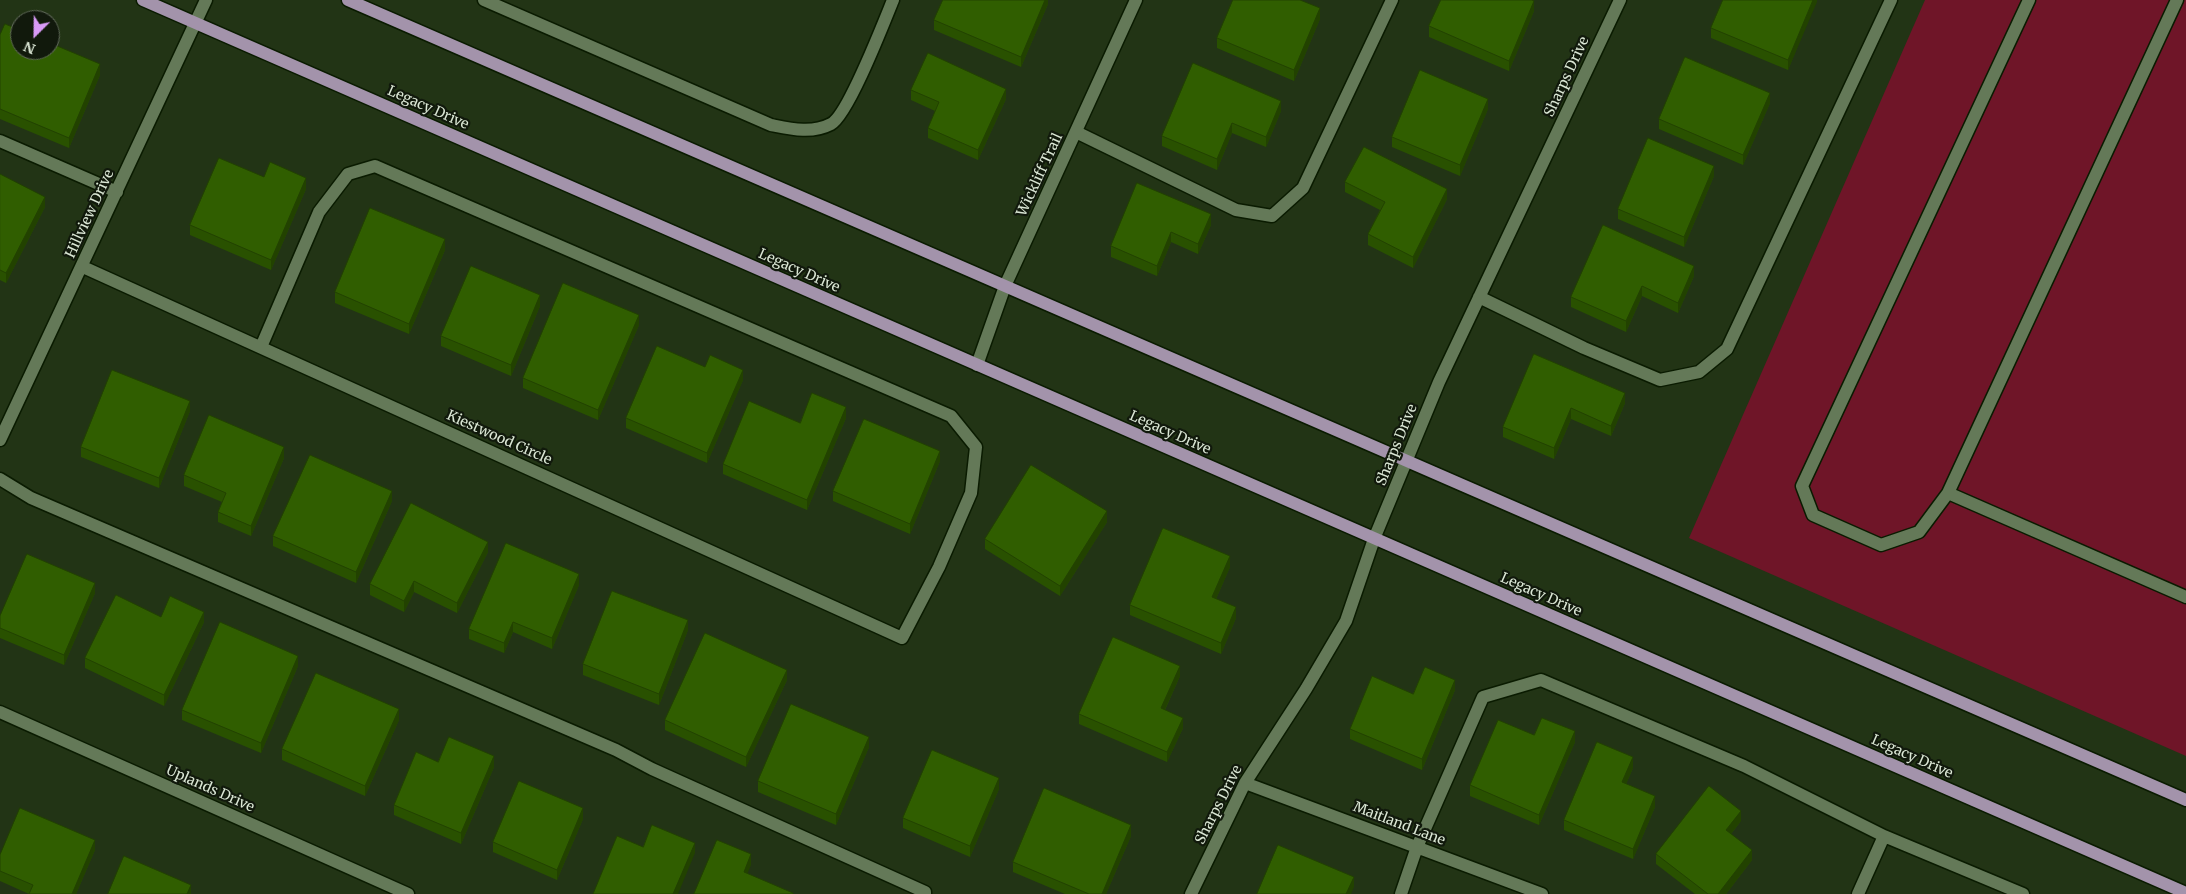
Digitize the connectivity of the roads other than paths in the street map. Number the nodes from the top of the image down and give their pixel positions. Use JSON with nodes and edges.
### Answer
{"nodes":[{"id":1,"x":143,"y":0,"type":"edge"},
{"id":2,"x":206,"y":0,"type":"edge"},
{"id":3,"x":348,"y":0,"type":"edge"},
{"id":4,"x":484,"y":0,"type":"edge"},
{"id":5,"x":893,"y":0,"type":"edge"},
{"id":6,"x":1136,"y":0,"type":"edge"},
{"id":7,"x":1392,"y":0,"type":"edge"},
{"id":8,"x":1620,"y":0,"type":"edge"},
{"id":9,"x":1891,"y":0,"type":"edge"},
{"id":10,"x":2029,"y":0,"type":"edge"},
{"id":11,"x":2177,"y":0,"type":"edge"},
{"id":12,"x":195,"y":23,"type":"junction"},
{"id":13,"x":1076,"y":132,"type":"junction"},
{"id":14,"x":0,"y":141,"type":"edge"},
{"id":15,"x":117,"y":192,"type":"junction"},
{"id":16,"x":83,"y":266,"type":"junction"},
{"id":17,"x":1004,"y":286,"type":"junction"},
{"id":18,"x":1479,"y":297,"type":"junction"},
{"id":19,"x":261,"y":347,"type":"junction"},
{"id":20,"x":977,"y":365,"type":"junction"},
{"id":21,"x":0,"y":440,"type":"edge"},
{"id":22,"x":1407,"y":461,"type":"junction"},
{"id":23,"x":0,"y":478,"type":"edge"},
{"id":24,"x":1948,"y":493,"type":"junction"},
{"id":25,"x":1374,"y":539,"type":"junction"},
{"id":26,"x":2186,"y":597,"type":"edge"},
{"id":27,"x":0,"y":712,"type":"edge"},
{"id":28,"x":1245,"y":783,"type":"junction"},
{"id":29,"x":2186,"y":800,"type":"edge"},
{"id":30,"x":1884,"y":836,"type":"junction"},
{"id":31,"x":1417,"y":847,"type":"junction"},
{"id":32,"x":2186,"y":893,"type":"edge"},
{"id":33,"x":408,"y":894,"type":"edge"},
{"id":34,"x":925,"y":894,"type":"edge"},
{"id":35,"x":1191,"y":894,"type":"edge"},
{"id":36,"x":1401,"y":894,"type":"edge"},
{"id":37,"x":1542,"y":894,"type":"edge"},
{"id":38,"x":1858,"y":894,"type":"edge"},
{"id":39,"x":2023,"y":894,"type":"edge"}],
"edges":[{"from":1,"to":12,"type":"main road","name":"Legacy Drive"},
{"from":2,"to":12,"type":"street","name":"Hillview Drive"},
{"from":3,"to":17,"type":"main road"},
{"from":4,"to":5,"type":"street"},
{"from":6,"to":13,"type":"street","name":"Wickliff Trail"},
{"from":7,"to":13,"type":"street"},
{"from":8,"to":18,"type":"street","name":"Sharps Drive"},
{"from":9,"to":18,"type":"street"},
{"from":10,"to":24,"type":"street"},
{"from":11,"to":24,"type":"street"},
{"from":12,"to":15,"type":"street","name":"Hillview Drive"},
{"from":12,"to":20,"type":"main road","name":"Legacy Drive"},
{"from":13,"to":17,"type":"street","name":"Wickliff Trail"},
{"from":14,"to":15,"type":"street"},
{"from":15,"to":16,"type":"street","name":"Hillview Drive"},
{"from":16,"to":19,"type":"street","name":"Kiestwood Circle"},
{"from":16,"to":21,"type":"street","name":"Hillview Drive"},
{"from":17,"to":20,"type":"street","name":"Wickliff Trail"},
{"from":17,"to":22,"type":"main road"},
{"from":18,"to":22,"type":"street","name":"Sharps Drive"},
{"from":19,"to":19,"type":"street","name":"Kiestwood Circle"},
{"from":20,"to":25,"type":"main road","name":"Legacy Drive"},
{"from":22,"to":25,"type":"street","name":"Sharps Drive"},
{"from":22,"to":29,"type":"main road"},
{"from":23,"to":34,"type":"street"},
{"from":24,"to":26,"type":"street"},
{"from":25,"to":28,"type":"street","name":"Sharps Drive"},
{"from":25,"to":32,"type":"main road","name":"Legacy Drive"},
{"from":27,"to":33,"type":"street","name":"Uplands Drive"},
{"from":28,"to":31,"type":"street","name":"Maitland Lane"},
{"from":28,"to":35,"type":"street","name":"Sharps Drive"},
{"from":30,"to":31,"type":"street"},
{"from":30,"to":38,"type":"street"},
{"from":30,"to":39,"type":"street"},
{"from":31,"to":36,"type":"street"},
{"from":31,"to":37,"type":"street","name":"Maitland Lane"}]}
